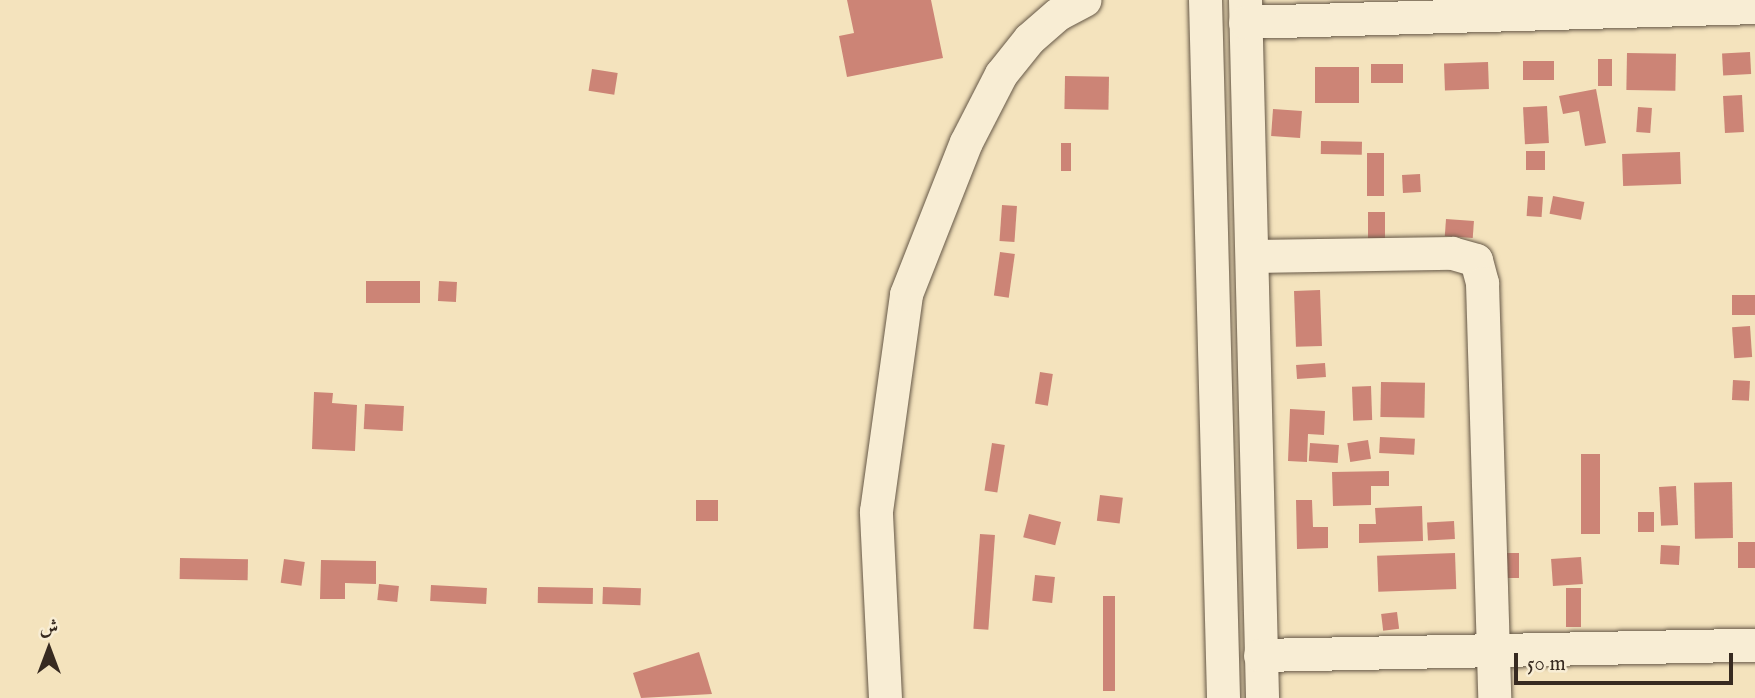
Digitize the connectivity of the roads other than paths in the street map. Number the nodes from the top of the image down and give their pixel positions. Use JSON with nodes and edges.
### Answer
{"nodes":[{"id":1,"x":1084,"y":0,"type":"edge"},
{"id":2,"x":1205,"y":0,"type":"edge"},
{"id":3,"x":1755,"y":7,"type":"edge"},
{"id":4,"x":1245,"y":11,"type":"edge"},
{"id":5,"x":1253,"y":256,"type":"junction"},
{"id":6,"x":1755,"y":645,"type":"edge"},
{"id":7,"x":1493,"y":651,"type":"junction"},
{"id":8,"x":1260,"y":654,"type":"junction"},
{"id":9,"x":885,"y":698,"type":"edge"},
{"id":10,"x":1223,"y":698,"type":"edge"},
{"id":11,"x":1262,"y":698,"type":"edge"},
{"id":12,"x":1494,"y":698,"type":"edge"}],
"edges":[{"from":1,"to":9,"type":"street"},
{"from":2,"to":10,"type":"street"},
{"from":3,"to":4,"type":"street"},
{"from":4,"to":5,"type":"street"},
{"from":5,"to":7,"type":"street"},
{"from":5,"to":8,"type":"street"},
{"from":6,"to":7,"type":"street"},
{"from":7,"to":8,"type":"street"},
{"from":7,"to":12,"type":"street"},
{"from":8,"to":11,"type":"street"}]}
